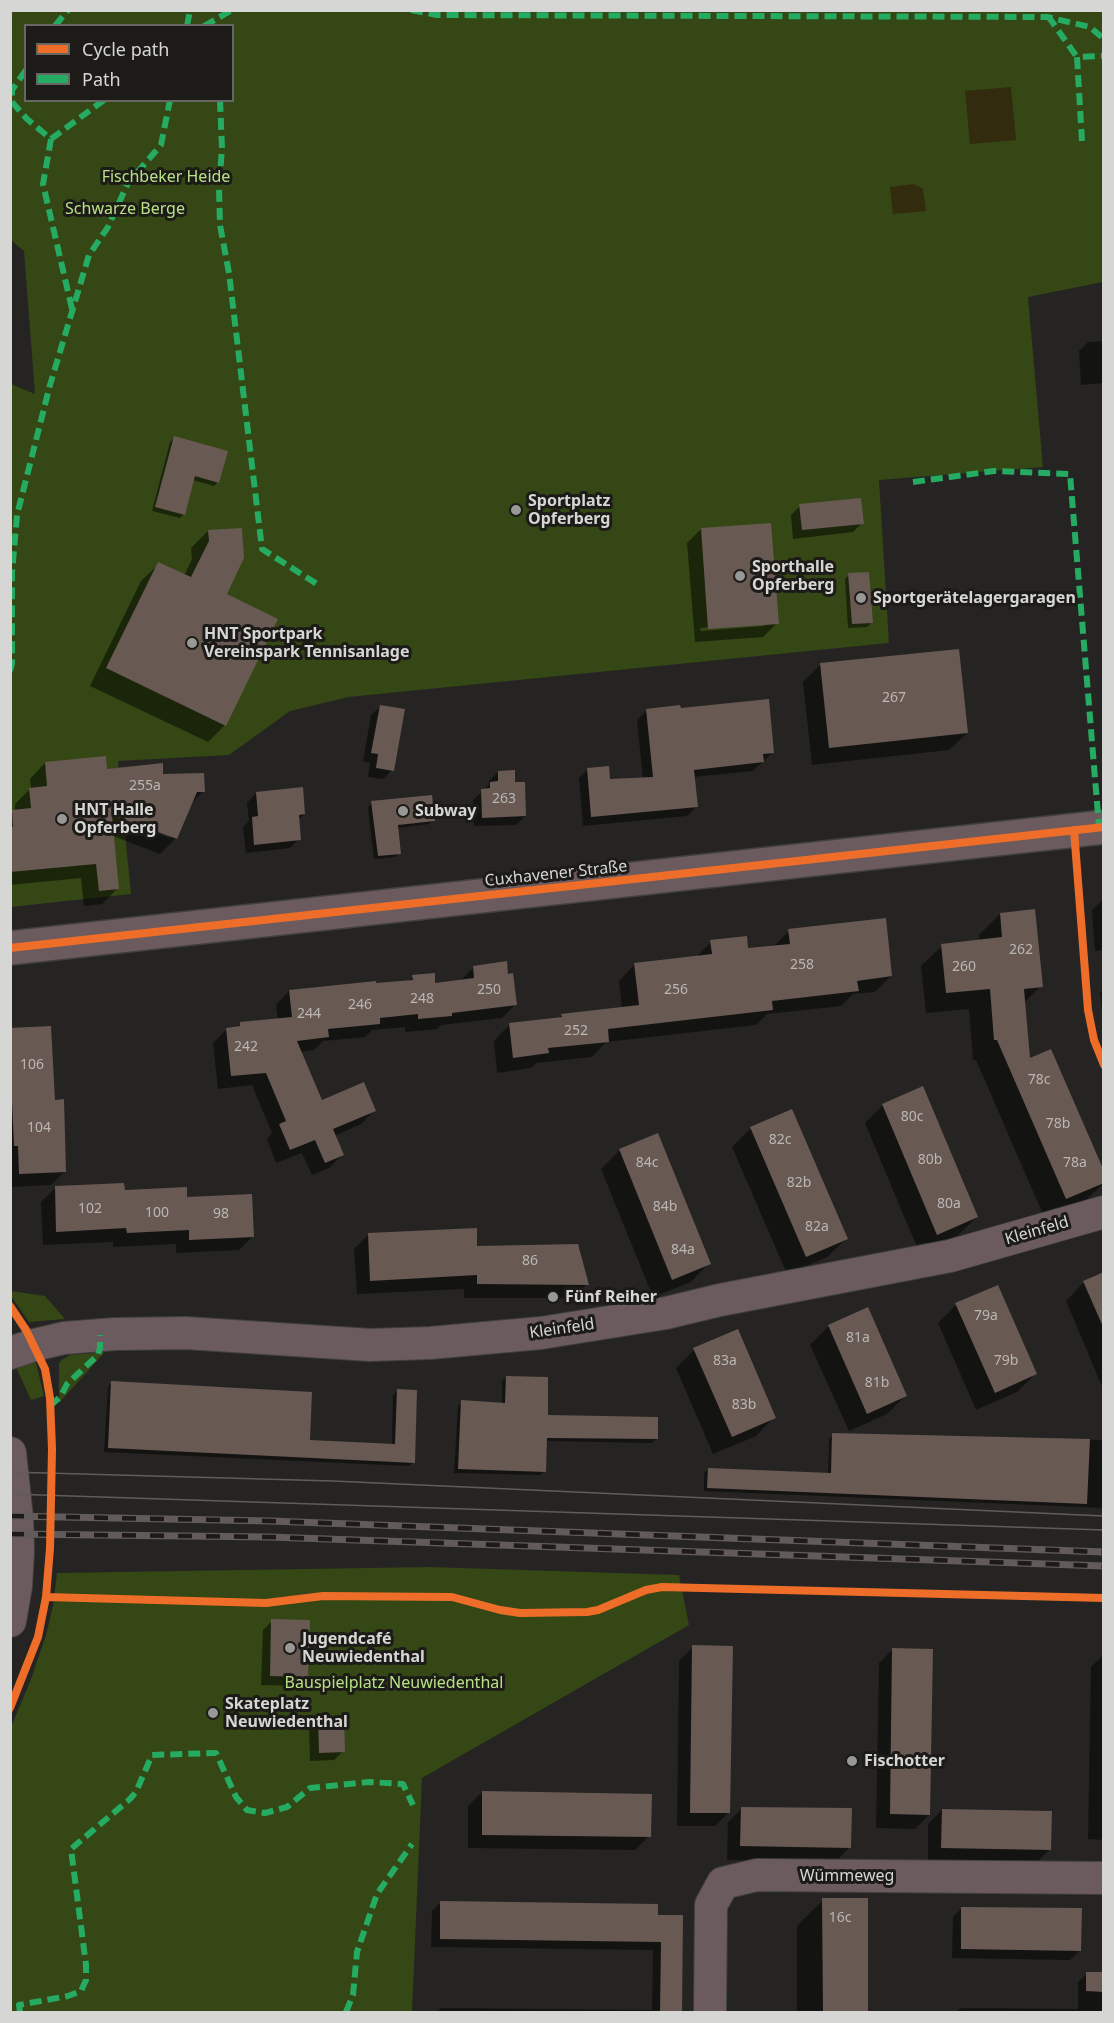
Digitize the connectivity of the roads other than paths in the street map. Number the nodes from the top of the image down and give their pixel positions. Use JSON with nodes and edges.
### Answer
{"nodes":[{"id":1,"x":1104,"y":827,"type":"edge"},
{"id":2,"x":10,"y":948,"type":"edge"},
{"id":3,"x":1104,"y":1212,"type":"edge"},
{"id":4,"x":10,"y":1353,"type":"edge"},
{"id":5,"x":10,"y":1453,"type":"edge"},
{"id":6,"x":10,"y":1621,"type":"edge"},
{"id":7,"x":1104,"y":1878,"type":"edge"},
{"id":8,"x":710,"y":2013,"type":"edge"}],
"edges":[{"from":1,"to":2,"type":"main road","name":"Cuxhavener Straße"},
{"from":3,"to":4,"type":"street","name":"Kleinfeld"},
{"from":5,"to":6,"type":"street"},
{"from":7,"to":8,"type":"street","name":"Wümmeweg"}]}
